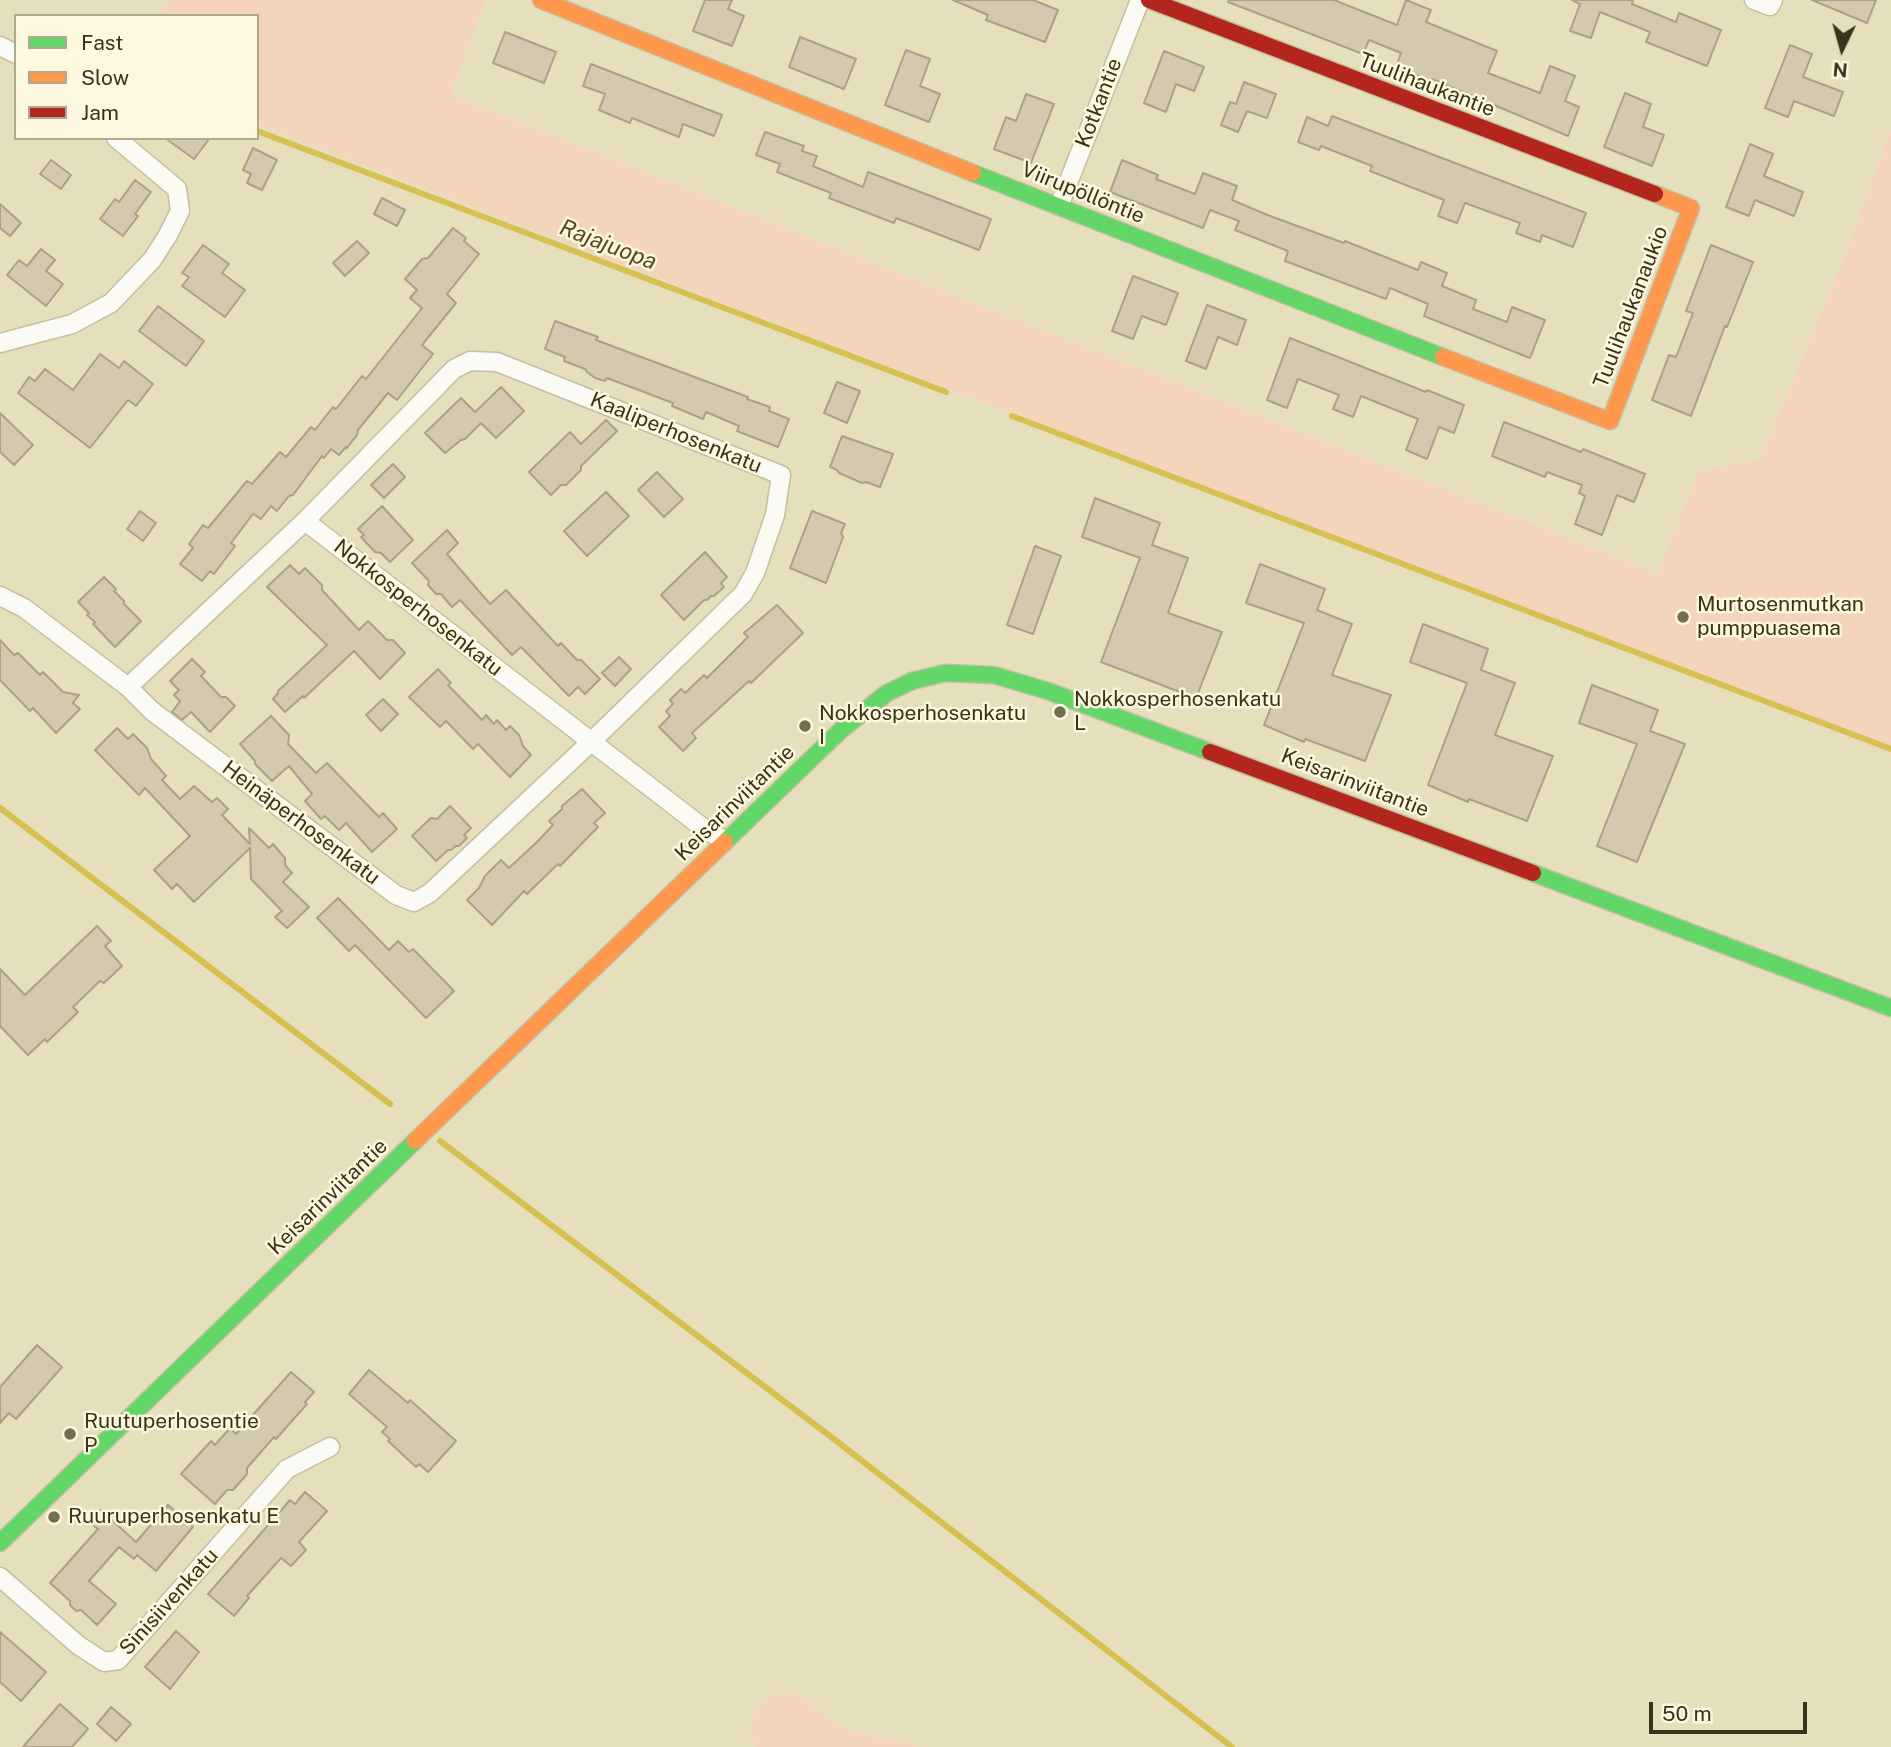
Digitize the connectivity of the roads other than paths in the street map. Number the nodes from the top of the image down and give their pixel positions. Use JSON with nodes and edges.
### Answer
{"nodes":[{"id":1,"x":541,"y":0,"type":"edge"},
{"id":2,"x":1140,"y":0,"type":"edge"},
{"id":3,"x":1149,"y":0,"type":"edge"},
{"id":4,"x":118,"y":140,"type":"edge"},
{"id":5,"x":1059,"y":206,"type":"junction"},
{"id":6,"x":1691,"y":208,"type":"joint"},
{"id":7,"x":0,"y":343,"type":"edge"},
{"id":8,"x":1610,"y":421,"type":"joint"},
{"id":9,"x":305,"y":520,"type":"junction"},
{"id":10,"x":0,"y":596,"type":"edge"},
{"id":11,"x":128,"y":687,"type":"junction"},
{"id":12,"x":592,"y":741,"type":"junction"},
{"id":13,"x":725,"y":841,"type":"junction"},
{"id":14,"x":1891,"y":1008,"type":"edge"},
{"id":15,"x":330,"y":1447,"type":"dead end"},
{"id":16,"x":0,"y":1543,"type":"edge"},
{"id":17,"x":0,"y":1577,"type":"edge"}],
"edges":[{"from":1,"to":5,"type":"street","name":"Viirupöllöntie"},
{"from":2,"to":5,"type":"street","name":"Kotkantie"},
{"from":3,"to":6,"type":"street","name":"Tuulihaukantie"},
{"from":4,"to":7,"type":"street"},
{"from":5,"to":8,"type":"street","name":"Viirupöllöntie"},
{"from":6,"to":8,"type":"street","name":"Tuulihaukanaukio"},
{"from":9,"to":11,"type":"street"},
{"from":9,"to":12,"type":"street","name":"Nokkosperhosenkatu"},
{"from":9,"to":12,"type":"street","name":"Kaaliperhosenkatu"},
{"from":10,"to":11,"type":"street","name":"Heinäperhosenkatu"},
{"from":11,"to":12,"type":"street","name":"Heinäperhosenkatu"},
{"from":12,"to":13,"type":"street","name":"Nokkosperhosenkatu"},
{"from":13,"to":14,"type":"street","name":"Keisarinviitantie"},
{"from":13,"to":16,"type":"street","name":"Keisarinviitantie"},
{"from":15,"to":17,"type":"street","name":"Sinisiivenkatu"}]}
